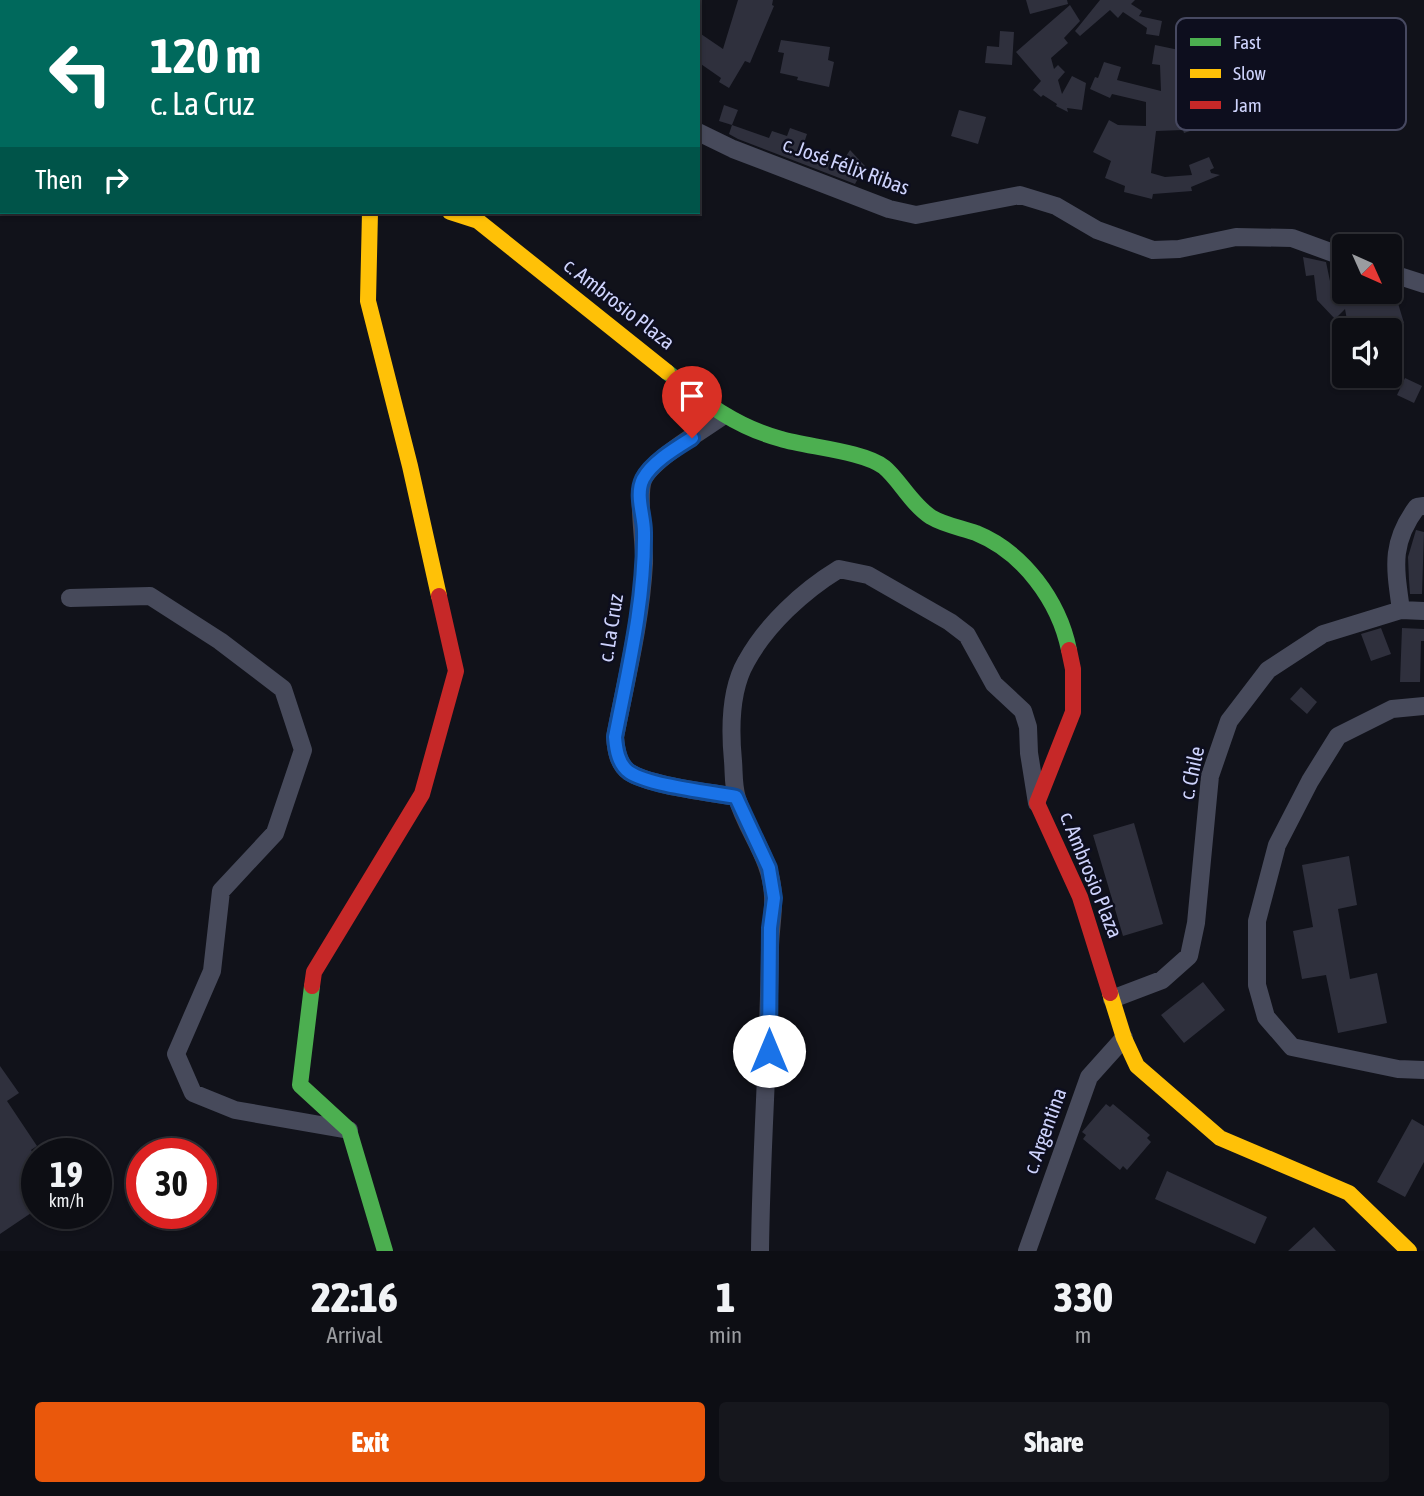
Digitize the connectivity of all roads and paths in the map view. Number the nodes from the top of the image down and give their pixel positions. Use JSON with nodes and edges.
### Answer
{"nodes":[{"id":1,"x":700,"y":133,"type":"edge"},
{"id":2,"x":370,"y":214,"type":"edge"},
{"id":3,"x":456,"y":214,"type":"edge"},
{"id":4,"x":1332,"y":253,"type":"edge"},
{"id":5,"x":1402,"y":276,"type":"edge"},
{"id":6,"x":1424,"y":284,"type":"edge"},
{"id":7,"x":723,"y":415,"type":"junction"},
{"id":8,"x":1424,"y":506,"type":"edge"},
{"id":9,"x":70,"y":598,"type":"dead end"},
{"id":10,"x":1401,"y":610,"type":"junction"},
{"id":11,"x":1424,"y":611,"type":"edge"},
{"id":12,"x":1424,"y":706,"type":"edge"},
{"id":13,"x":736,"y":797,"type":"junction"},
{"id":14,"x":1037,"y":803,"type":"junction"},
{"id":15,"x":1112,"y":999,"type":"junction"},
{"id":16,"x":1124,"y":1038,"type":"junction"},
{"id":17,"x":1424,"y":1070,"type":"edge"},
{"id":18,"x":349,"y":1129,"type":"junction"},
{"id":19,"x":384,"y":1251,"type":"edge"},
{"id":20,"x":760,"y":1251,"type":"edge"},
{"id":21,"x":1027,"y":1251,"type":"edge"},
{"id":22,"x":1409,"y":1251,"type":"edge"}],
"edges":[{"from":1,"to":4,"type":"street","name":"c. José Félix Ribas"},
{"from":2,"to":18,"type":"street"},
{"from":3,"to":7,"type":"street","name":"c. Ambrosio Plaza"},
{"from":5,"to":6,"type":"street"},
{"from":7,"to":13,"type":"street","name":"c. La Cruz"},
{"from":7,"to":14,"type":"street","name":"c. Ambrosio Plaza"},
{"from":8,"to":10,"type":"street"},
{"from":9,"to":18,"type":"street"},
{"from":10,"to":11,"type":"street","name":"c. Chile"},
{"from":10,"to":15,"type":"street","name":"c. Chile"},
{"from":12,"to":17,"type":"street"},
{"from":13,"to":14,"type":"street"},
{"from":13,"to":20,"type":"street"},
{"from":14,"to":15,"type":"street","name":"c. Ambrosio Plaza"},
{"from":15,"to":16,"type":"street","name":"c. Ambrosio Plaza"},
{"from":16,"to":21,"type":"street","name":"c. Argentina"},
{"from":16,"to":22,"type":"street","name":"c. Ambrosio Plaza"},
{"from":18,"to":19,"type":"street"}]}
